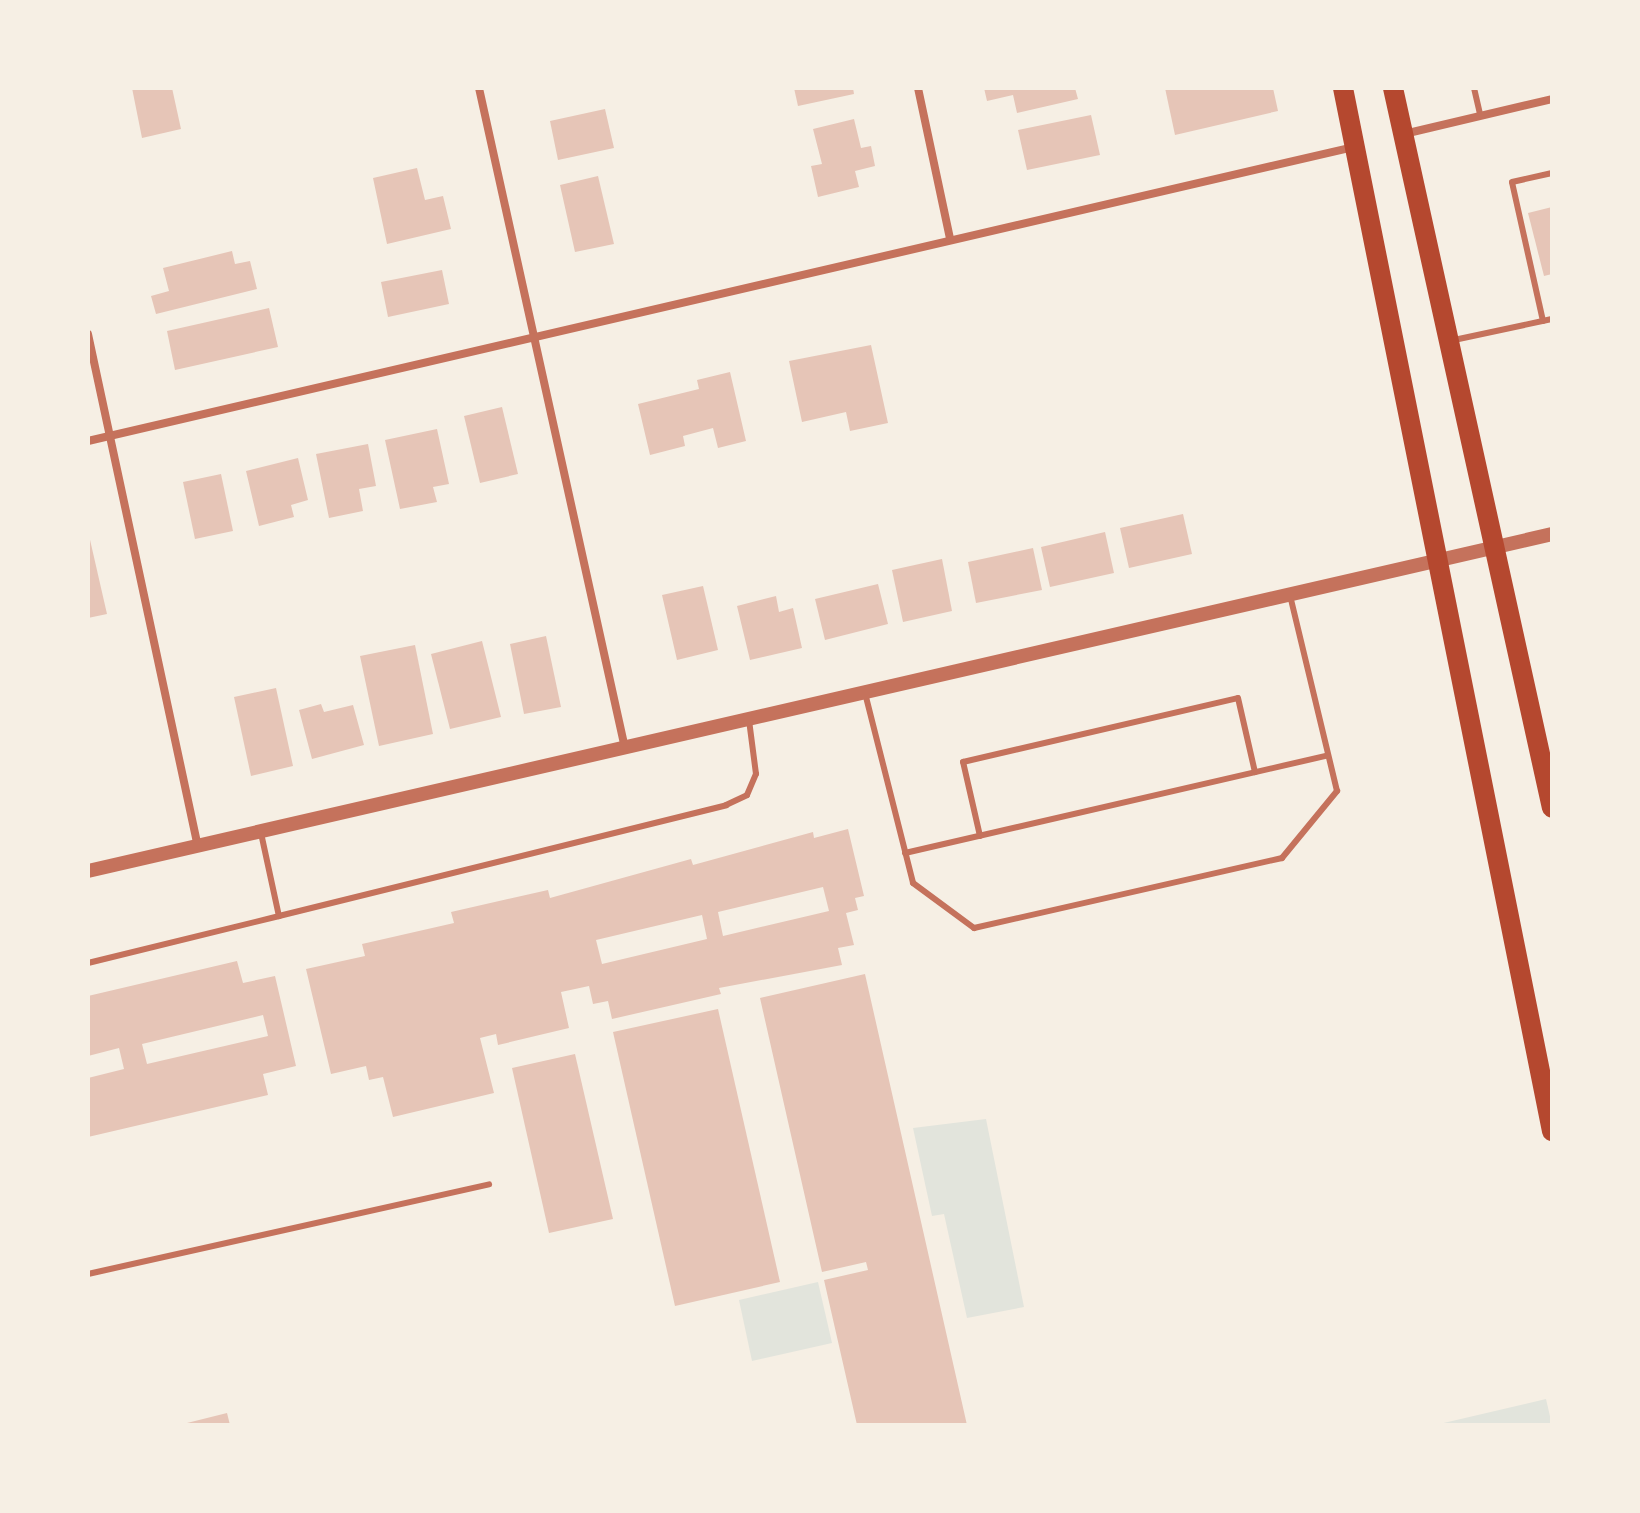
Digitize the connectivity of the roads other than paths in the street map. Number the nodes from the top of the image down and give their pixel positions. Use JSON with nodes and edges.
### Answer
{"nodes":[{"id":1,"x":479,"y":88,"type":"edge"},
{"id":2,"x":918,"y":88,"type":"edge"},
{"id":3,"x":1343,"y":88,"type":"edge"},
{"id":4,"x":1393,"y":88,"type":"edge"},
{"id":5,"x":1474,"y":88,"type":"edge"},
{"id":6,"x":1552,"y":99,"type":"edge"},
{"id":7,"x":1480,"y":115,"type":"junction"},
{"id":8,"x":1403,"y":134,"type":"junction"},
{"id":9,"x":1356,"y":146,"type":"junction"},
{"id":10,"x":1552,"y":173,"type":"edge"},
{"id":11,"x":950,"y":238,"type":"junction"},
{"id":12,"x":1552,"y":319,"type":"edge"},
{"id":13,"x":1543,"y":321,"type":"junction"},
{"id":14,"x":88,"y":334,"type":"edge"},
{"id":15,"x":535,"y":339,"type":"junction"},
{"id":16,"x":1450,"y":341,"type":"junction"},
{"id":17,"x":110,"y":436,"type":"junction"},
{"id":18,"x":88,"y":441,"type":"edge"},
{"id":19,"x":1552,"y":534,"type":"edge"},
{"id":20,"x":1497,"y":547,"type":"junction"},
{"id":21,"x":1442,"y":559,"type":"junction"},
{"id":22,"x":1290,"y":594,"type":"junction"},
{"id":23,"x":865,"y":693,"type":"junction"},
{"id":24,"x":749,"y":720,"type":"junction"},
{"id":25,"x":625,"y":748,"type":"junction"},
{"id":26,"x":1328,"y":755,"type":"junction"},
{"id":27,"x":1255,"y":772,"type":"junction"},
{"id":28,"x":1552,"y":808,"type":"edge"},
{"id":29,"x":261,"y":833,"type":"junction"},
{"id":30,"x":980,"y":836,"type":"junction"},
{"id":31,"x":198,"y":847,"type":"junction"},
{"id":32,"x":905,"y":853,"type":"junction"},
{"id":33,"x":88,"y":871,"type":"edge"},
{"id":34,"x":279,"y":916,"type":"junction"},
{"id":35,"x":88,"y":963,"type":"edge"},
{"id":36,"x":1552,"y":1131,"type":"edge"},
{"id":37,"x":489,"y":1184,"type":"dead end"},
{"id":38,"x":88,"y":1274,"type":"edge"}],
"edges":[{"from":1,"to":15,"type":"street"},
{"from":2,"to":11,"type":"street"},
{"from":3,"to":9,"type":"main road"},
{"from":4,"to":8,"type":"main road"},
{"from":5,"to":7,"type":"lane"},
{"from":6,"to":7,"type":"street"},
{"from":7,"to":8,"type":"street"},
{"from":8,"to":16,"type":"main road"},
{"from":9,"to":11,"type":"street"},
{"from":9,"to":21,"type":"main road"},
{"from":10,"to":13,"type":"lane"},
{"from":11,"to":15,"type":"street"},
{"from":12,"to":13,"type":"lane"},
{"from":13,"to":16,"type":"lane"},
{"from":14,"to":17,"type":"street"},
{"from":15,"to":17,"type":"street"},
{"from":15,"to":25,"type":"street"},
{"from":16,"to":20,"type":"main road"},
{"from":17,"to":18,"type":"street"},
{"from":17,"to":31,"type":"street"},
{"from":19,"to":20,"type":"street"},
{"from":20,"to":21,"type":"street"},
{"from":20,"to":28,"type":"main road"},
{"from":21,"to":22,"type":"street"},
{"from":21,"to":36,"type":"main road"},
{"from":22,"to":23,"type":"street"},
{"from":22,"to":26,"type":"lane"},
{"from":23,"to":24,"type":"street"},
{"from":23,"to":32,"type":"lane"},
{"from":24,"to":25,"type":"street"},
{"from":24,"to":34,"type":"lane"},
{"from":25,"to":29,"type":"street"},
{"from":26,"to":27,"type":"lane"},
{"from":26,"to":32,"type":"lane"},
{"from":27,"to":30,"type":"lane"},
{"from":27,"to":30,"type":"lane"},
{"from":29,"to":31,"type":"street"},
{"from":29,"to":34,"type":"lane"},
{"from":30,"to":32,"type":"lane"},
{"from":31,"to":33,"type":"street"},
{"from":34,"to":35,"type":"lane"},
{"from":37,"to":38,"type":"lane"}]}
